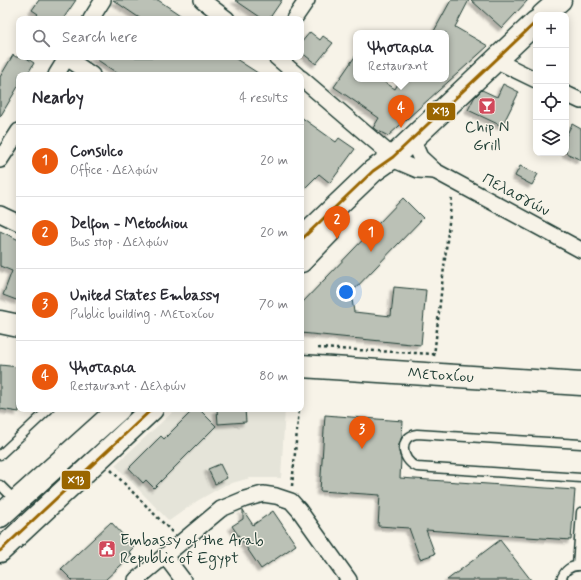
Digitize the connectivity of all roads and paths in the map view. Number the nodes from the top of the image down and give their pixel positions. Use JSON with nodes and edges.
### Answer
{"nodes":[{"id":1,"x":103,"y":0,"type":"edge"},
{"id":2,"x":202,"y":0,"type":"edge"},
{"id":3,"x":307,"y":0,"type":"edge"},
{"id":4,"x":560,"y":0,"type":"edge"},
{"id":5,"x":547,"y":12,"type":"edge"},
{"id":6,"x":93,"y":16,"type":"edge"},
{"id":7,"x":223,"y":16,"type":"edge"},
{"id":8,"x":296,"y":16,"type":"edge"},
{"id":9,"x":533,"y":25,"type":"edge"},
{"id":10,"x":65,"y":60,"type":"edge"},
{"id":11,"x":71,"y":60,"type":"edge"},
{"id":12,"x":280,"y":60,"type":"edge"},
{"id":13,"x":495,"y":60,"type":"junction"},
{"id":14,"x":58,"y":72,"type":"edge"},
{"id":15,"x":88,"y":72,"type":"edge"},
{"id":16,"x":294,"y":72,"type":"edge"},
{"id":17,"x":533,"y":79,"type":"edge"},
{"id":18,"x":304,"y":81,"type":"edge"},
{"id":19,"x":569,"y":95,"type":"edge"},
{"id":20,"x":581,"y":101,"type":"edge"},
{"id":21,"x":16,"y":136,"type":"edge"},
{"id":22,"x":412,"y":139,"type":"junction"},
{"id":23,"x":393,"y":157,"type":"junction"},
{"id":24,"x":0,"y":160,"type":"edge"},
{"id":25,"x":435,"y":171,"type":"junction"},
{"id":26,"x":454,"y":182,"type":"junction"},
{"id":27,"x":0,"y":214,"type":"edge"},
{"id":28,"x":16,"y":222,"type":"edge"},
{"id":29,"x":304,"y":237,"type":"edge"},
{"id":30,"x":581,"y":250,"type":"edge"},
{"id":31,"x":304,"y":258,"type":"edge"},
{"id":32,"x":0,"y":322,"type":"edge"},
{"id":33,"x":16,"y":325,"type":"edge"},
{"id":34,"x":304,"y":366,"type":"edge"},
{"id":35,"x":432,"y":374,"type":"junction"},
{"id":36,"x":581,"y":384,"type":"edge"},
{"id":37,"x":46,"y":412,"type":"edge"},
{"id":38,"x":149,"y":412,"type":"edge"},
{"id":39,"x":299,"y":412,"type":"edge"},
{"id":40,"x":112,"y":413,"type":"edge"},
{"id":41,"x":581,"y":444,"type":"edge"},
{"id":42,"x":0,"y":455,"type":"edge"},
{"id":43,"x":99,"y":459,"type":"junction"},
{"id":44,"x":581,"y":478,"type":"edge"},
{"id":45,"x":0,"y":485,"type":"edge"},
{"id":46,"x":16,"y":501,"type":"junction"},
{"id":47,"x":291,"y":501,"type":"junction"},
{"id":48,"x":581,"y":512,"type":"edge"},
{"id":49,"x":0,"y":516,"type":"edge"},
{"id":50,"x":182,"y":542,"type":"junction"},
{"id":51,"x":0,"y":551,"type":"edge"},
{"id":52,"x":165,"y":556,"type":"junction"},
{"id":53,"x":579,"y":566,"type":"edge"},
{"id":54,"x":136,"y":580,"type":"edge"},
{"id":55,"x":183,"y":580,"type":"edge"},
{"id":56,"x":349,"y":580,"type":"edge"},
{"id":57,"x":561,"y":580,"type":"edge"}],
"edges":[{"from":1,"to":6,"type":"street"},
{"from":2,"to":7,"type":"street"},
{"from":3,"to":8,"type":"street"},
{"from":4,"to":5,"type":"main road"},
{"from":9,"to":13,"type":"main road"},
{"from":10,"to":14,"type":"street"},
{"from":11,"to":15,"type":"street"},
{"from":12,"to":16,"type":"street"},
{"from":13,"to":17,"type":"street"},
{"from":13,"to":22,"type":"main road"},
{"from":18,"to":23,"type":"street","name":"Πελασγών"},
{"from":19,"to":20,"type":"street"},
{"from":21,"to":24,"type":"street"},
{"from":22,"to":23,"type":"main road"},
{"from":22,"to":25,"type":"street","name":"Πελασγών"},
{"from":23,"to":25,"type":"street","name":"Πελασγών"},
{"from":23,"to":29,"type":"main road"},
{"from":23,"to":31,"type":"main road"},
{"from":25,"to":26,"type":"street","name":"Πελασγών"},
{"from":26,"to":30,"type":"street","name":"Πελασγών"},
{"from":26,"to":35,"type":"path"},
{"from":27,"to":28,"type":"street"},
{"from":32,"to":33,"type":"main road"},
{"from":34,"to":35,"type":"main road","name":"Μετοχίου"},
{"from":35,"to":36,"type":"main road","name":"Μετοχίου"},
{"from":37,"to":42,"type":"lane"},
{"from":38,"to":43,"type":"main road"},
{"from":39,"to":47,"type":"path"},
{"from":40,"to":46,"type":"main road"},
{"from":41,"to":44,"type":"lane"},
{"from":43,"to":50,"type":"path"},
{"from":43,"to":51,"type":"main road"},
{"from":45,"to":46,"type":"lane"},
{"from":46,"to":49,"type":"main road"},
{"from":47,"to":50,"type":"street"},
{"from":47,"to":56,"type":"street"},
{"from":48,"to":53,"type":"lane"},
{"from":50,"to":52,"type":"street"},
{"from":52,"to":54,"type":"street"},
{"from":52,"to":55,"type":"street"},
{"from":53,"to":57,"type":"lane"}]}
